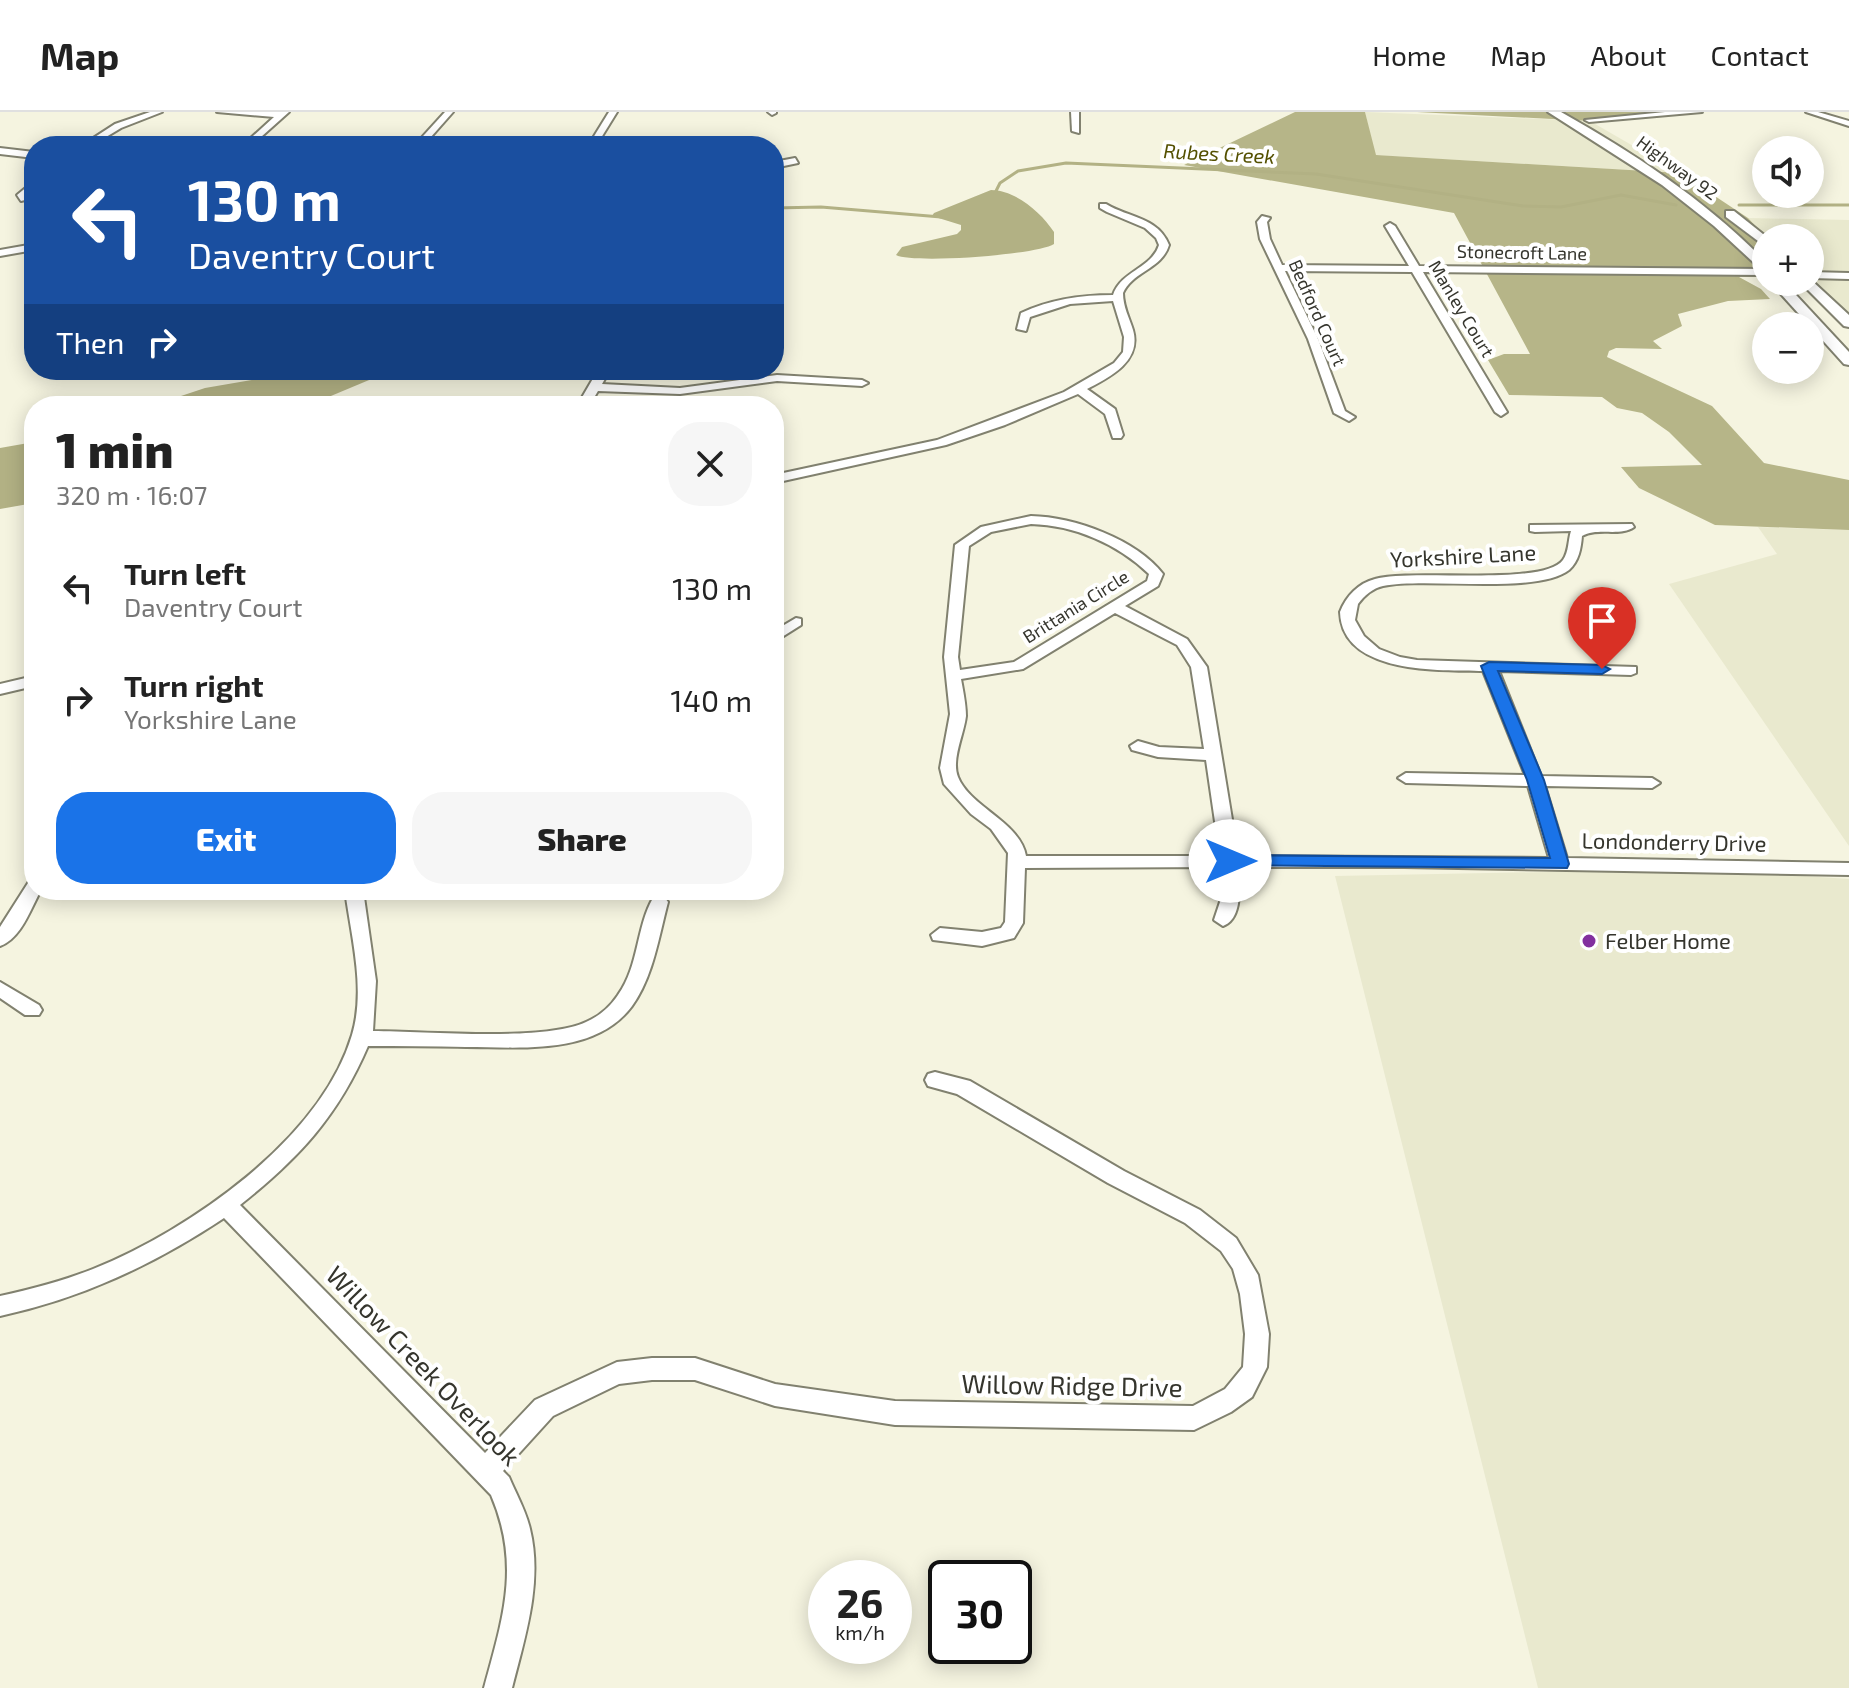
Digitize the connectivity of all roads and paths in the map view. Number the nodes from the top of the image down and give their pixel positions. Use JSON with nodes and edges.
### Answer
{"nodes":[{"id":1,"x":158,"y":112,"type":"edge"},
{"id":2,"x":221,"y":112,"type":"edge"},
{"id":3,"x":449,"y":112,"type":"edge"},
{"id":4,"x":613,"y":112,"type":"edge"},
{"id":5,"x":1075,"y":112,"type":"edge"},
{"id":6,"x":1553,"y":112,"type":"edge"},
{"id":7,"x":1662,"y":112,"type":"edge"},
{"id":8,"x":1698,"y":112,"type":"edge"},
{"id":9,"x":1810,"y":112,"type":"edge"},
{"id":10,"x":283,"y":113,"type":"edge"},
{"id":11,"x":1573,"y":117,"type":"edge"},
{"id":12,"x":1585,"y":117,"type":"edge"},
{"id":13,"x":1849,"y":124,"type":"edge"},
{"id":14,"x":1076,"y":131,"type":"dead end"},
{"id":15,"x":102,"y":136,"type":"edge"},
{"id":16,"x":257,"y":136,"type":"edge"},
{"id":17,"x":427,"y":136,"type":"edge"},
{"id":18,"x":598,"y":136,"type":"edge"},
{"id":19,"x":0,"y":151,"type":"edge"},
{"id":20,"x":24,"y":154,"type":"edge"},
{"id":21,"x":795,"y":161,"type":"dead end"},
{"id":22,"x":784,"y":163,"type":"edge"},
{"id":23,"x":24,"y":192,"type":"edge"},
{"id":24,"x":24,"y":199,"type":"dead end"},
{"id":25,"x":1103,"y":206,"type":"dead end"},
{"id":26,"x":1265,"y":218,"type":"dead end"},
{"id":27,"x":1390,"y":226,"type":"dead end"},
{"id":28,"x":1752,"y":232,"type":"edge"},
{"id":29,"x":24,"y":249,"type":"edge"},
{"id":30,"x":0,"y":253,"type":"edge"},
{"id":31,"x":1752,"y":257,"type":"edge"},
{"id":32,"x":1278,"y":268,"type":"junction"},
{"id":33,"x":1414,"y":268,"type":"junction"},
{"id":34,"x":1725,"y":271,"type":"junction"},
{"id":35,"x":1752,"y":271,"type":"edge"},
{"id":36,"x":1824,"y":272,"type":"edge"},
{"id":37,"x":1846,"y":273,"type":"edge"},
{"id":38,"x":1752,"y":278,"type":"edge"},
{"id":39,"x":1790,"y":296,"type":"edge"},
{"id":40,"x":1821,"y":296,"type":"edge"},
{"id":41,"x":1118,"y":298,"type":"junction"},
{"id":42,"x":1849,"y":323,"type":"edge"},
{"id":43,"x":1022,"y":329,"type":"dead end"},
{"id":44,"x":1849,"y":361,"type":"edge"},
{"id":45,"x":784,"y":378,"type":"edge"},
{"id":46,"x":599,"y":380,"type":"edge"},
{"id":47,"x":762,"y":380,"type":"edge"},
{"id":48,"x":862,"y":383,"type":"dead end"},
{"id":49,"x":595,"y":387,"type":"junction"},
{"id":50,"x":1080,"y":390,"type":"junction"},
{"id":51,"x":589,"y":396,"type":"edge"},
{"id":52,"x":1501,"y":412,"type":"dead end"},
{"id":53,"x":1349,"y":417,"type":"dead end"},
{"id":54,"x":1117,"y":435,"type":"dead end"},
{"id":55,"x":784,"y":477,"type":"edge"},
{"id":56,"x":1588,"y":527,"type":"junction"},
{"id":57,"x":1627,"y":527,"type":"dead end"},
{"id":58,"x":1535,"y":528,"type":"dead end"},
{"id":59,"x":1113,"y":606,"type":"junction"},
{"id":60,"x":796,"y":622,"type":"dead end"},
{"id":61,"x":784,"y":631,"type":"edge"},
{"id":62,"x":1489,"y":666,"type":"junction"},
{"id":63,"x":1631,"y":670,"type":"dead end"},
{"id":64,"x":954,"y":675,"type":"junction"},
{"id":65,"x":24,"y":683,"type":"edge"},
{"id":66,"x":0,"y":689,"type":"edge"},
{"id":67,"x":1138,"y":746,"type":"dead end"},
{"id":68,"x":1215,"y":755,"type":"junction"},
{"id":69,"x":1406,"y":778,"type":"dead end"},
{"id":70,"x":1535,"y":780,"type":"junction"},
{"id":71,"x":1652,"y":783,"type":"dead end"},
{"id":72,"x":1230,"y":861,"type":"junction"},
{"id":73,"x":1018,"y":862,"type":"junction"},
{"id":74,"x":1560,"y":864,"type":"junction"},
{"id":75,"x":1849,"y":869,"type":"edge"},
{"id":76,"x":27,"y":900,"type":"edge"},
{"id":77,"x":355,"y":900,"type":"edge"},
{"id":78,"x":659,"y":902,"type":"dead end"},
{"id":79,"x":1223,"y":920,"type":"dead end"},
{"id":80,"x":940,"y":935,"type":"dead end"},
{"id":81,"x":0,"y":939,"type":"edge"},
{"id":82,"x":0,"y":989,"type":"edge"},
{"id":83,"x":32,"y":1010,"type":"dead end"},
{"id":84,"x":362,"y":1038,"type":"junction"},
{"id":85,"x":935,"y":1080,"type":"dead end"},
{"id":86,"x":226,"y":1206,"type":"junction"},
{"id":87,"x":0,"y":1306,"type":"edge"},
{"id":88,"x":486,"y":1471,"type":"junction"},
{"id":89,"x":498,"y":1688,"type":"edge"}],
"edges":[{"from":1,"to":15,"type":"street"},
{"from":2,"to":10,"type":"street"},
{"from":3,"to":17,"type":"street"},
{"from":4,"to":18,"type":"street"},
{"from":5,"to":14,"type":"street"},
{"from":6,"to":11,"type":"main road","name":"Highway 92"},
{"from":7,"to":12,"type":"street"},
{"from":8,"to":12,"type":"street"},
{"from":9,"to":13,"type":"street"},
{"from":10,"to":16,"type":"street"},
{"from":11,"to":12,"type":"main road","name":"Highway 92"},
{"from":11,"to":31,"type":"main road","name":"Highway 92"},
{"from":12,"to":28,"type":"main road","name":"Highway 92"},
{"from":19,"to":20,"type":"street"},
{"from":21,"to":22,"type":"street"},
{"from":23,"to":24,"type":"street"},
{"from":25,"to":41,"type":"street"},
{"from":26,"to":32,"type":"street","name":"Bedford Court"},
{"from":27,"to":33,"type":"street","name":"Manley Court"},
{"from":29,"to":30,"type":"street"},
{"from":32,"to":33,"type":"street","name":"Stonecroft Lane"},
{"from":32,"to":53,"type":"street","name":"Bedford Court"},
{"from":33,"to":34,"type":"street","name":"Stonecroft Lane"},
{"from":33,"to":52,"type":"street","name":"Manley Court"},
{"from":34,"to":35,"type":"street","name":"Stonecroft Lane"},
{"from":34,"to":38,"type":"street"},
{"from":36,"to":37,"type":"street"},
{"from":39,"to":44,"type":"main road"},
{"from":40,"to":42,"type":"main road"},
{"from":41,"to":43,"type":"street"},
{"from":41,"to":50,"type":"street"},
{"from":45,"to":48,"type":"street"},
{"from":46,"to":49,"type":"street"},
{"from":47,"to":49,"type":"street"},
{"from":49,"to":51,"type":"street"},
{"from":50,"to":54,"type":"street"},
{"from":50,"to":55,"type":"street"},
{"from":56,"to":57,"type":"street","name":"Yorkshire Lane"},
{"from":56,"to":58,"type":"street","name":"Yorkshire Lane"},
{"from":56,"to":62,"type":"street","name":"Yorkshire Lane"},
{"from":59,"to":64,"type":"street","name":"Brittania Circle"},
{"from":59,"to":64,"type":"street","name":"Brittania Circle"},
{"from":59,"to":68,"type":"street"},
{"from":60,"to":61,"type":"street"},
{"from":62,"to":63,"type":"street","name":"Yorkshire Lane"},
{"from":62,"to":70,"type":"street"},
{"from":64,"to":73,"type":"street","name":"Brittania Circle"},
{"from":65,"to":66,"type":"street"},
{"from":67,"to":68,"type":"street"},
{"from":68,"to":72,"type":"street"},
{"from":69,"to":70,"type":"street"},
{"from":70,"to":71,"type":"street"},
{"from":70,"to":74,"type":"street"},
{"from":72,"to":73,"type":"street","name":"Londonderry Drive"},
{"from":72,"to":74,"type":"street","name":"Londonderry Drive"},
{"from":72,"to":79,"type":"street"},
{"from":73,"to":80,"type":"street"},
{"from":74,"to":75,"type":"street","name":"Londonderry Drive"},
{"from":76,"to":81,"type":"street"},
{"from":77,"to":84,"type":"street"},
{"from":78,"to":84,"type":"street"},
{"from":82,"to":83,"type":"street"},
{"from":84,"to":86,"type":"street"},
{"from":85,"to":88,"type":"street","name":"Willow Ridge Drive"},
{"from":86,"to":87,"type":"street"},
{"from":86,"to":88,"type":"street","name":"Willow Creek Overlook"},
{"from":88,"to":89,"type":"street","name":"Willow Creek Overlook"}]}
